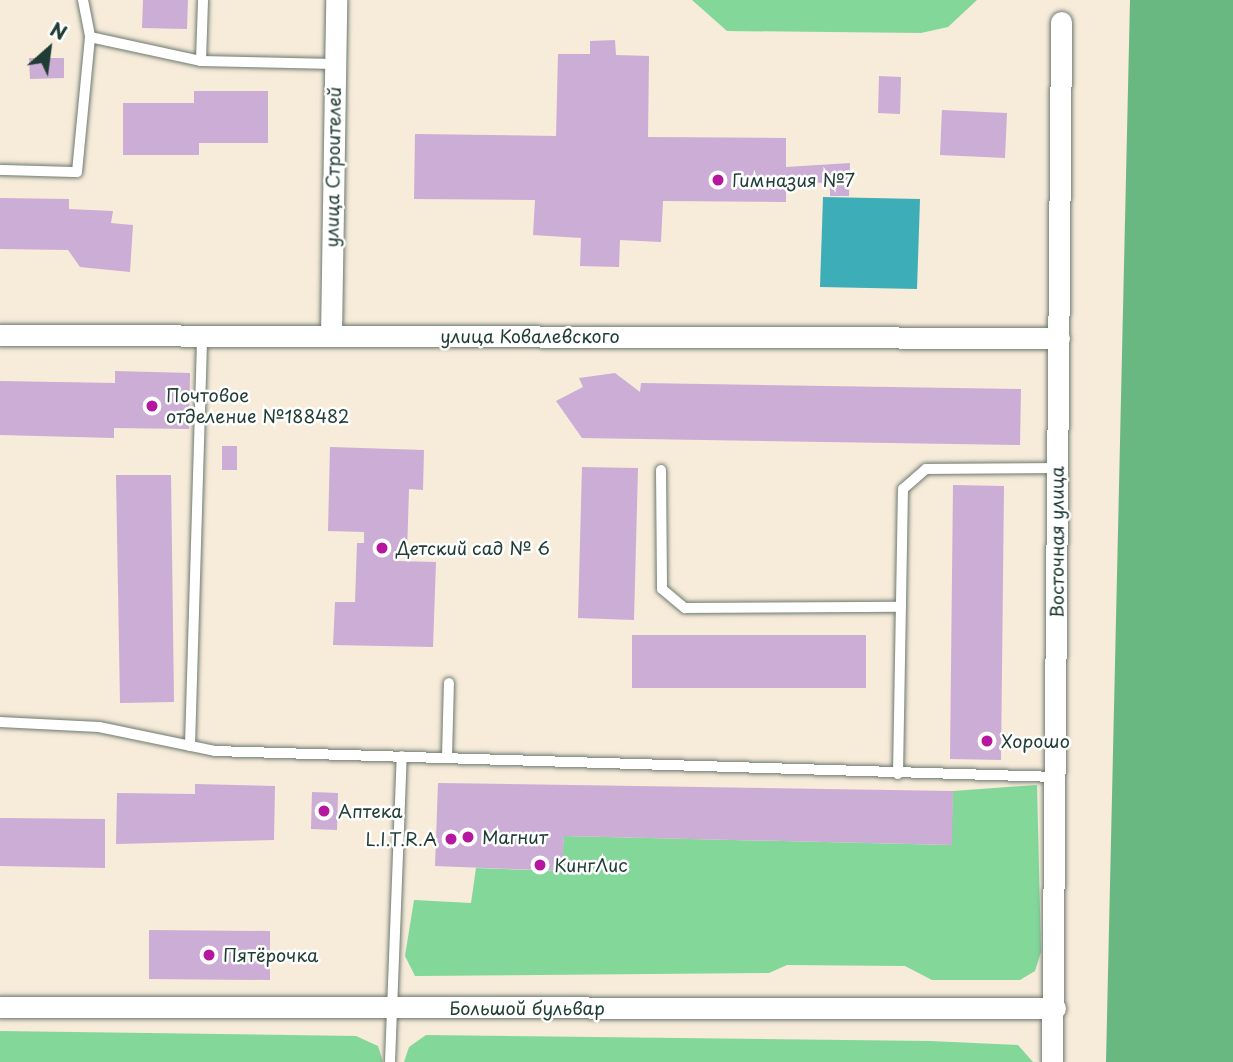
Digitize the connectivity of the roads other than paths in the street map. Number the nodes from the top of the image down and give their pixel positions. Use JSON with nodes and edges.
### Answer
{"nodes":[{"id":1,"x":83,"y":0,"type":"edge"},
{"id":2,"x":203,"y":0,"type":"edge"},
{"id":3,"x":336,"y":0,"type":"edge"},
{"id":4,"x":1061,"y":22,"type":"dead end"},
{"id":5,"x":90,"y":37,"type":"junction"},
{"id":6,"x":201,"y":61,"type":"junction"},
{"id":7,"x":335,"y":64,"type":"junction"},
{"id":8,"x":0,"y":170,"type":"edge"},
{"id":9,"x":202,"y":334,"type":"junction"},
{"id":10,"x":0,"y":335,"type":"edge"},
{"id":11,"x":331,"y":335,"type":"junction"},
{"id":12,"x":1059,"y":338,"type":"junction"},
{"id":13,"x":1058,"y":468,"type":"junction"},
{"id":14,"x":661,"y":470,"type":"dead end"},
{"id":15,"x":901,"y":607,"type":"junction"},
{"id":16,"x":449,"y":683,"type":"dead end"},
{"id":17,"x":0,"y":722,"type":"edge"},
{"id":18,"x":190,"y":746,"type":"junction"},
{"id":19,"x":402,"y":756,"type":"junction"},
{"id":20,"x":447,"y":757,"type":"junction"},
{"id":21,"x":898,"y":774,"type":"junction"},
{"id":22,"x":1056,"y":777,"type":"junction"},
{"id":23,"x":0,"y":1007,"type":"edge"},
{"id":24,"x":388,"y":1008,"type":"junction"},
{"id":25,"x":1055,"y":1008,"type":"junction"},
{"id":26,"x":390,"y":1062,"type":"edge"},
{"id":27,"x":1052,"y":1062,"type":"edge"}],
"edges":[{"from":1,"to":5,"type":"lane"},
{"from":2,"to":6,"type":"lane"},
{"from":3,"to":7,"type":"street","name":"улица Строителей"},
{"from":4,"to":12,"type":"street","name":"Восточная улица"},
{"from":5,"to":6,"type":"lane"},
{"from":5,"to":8,"type":"lane"},
{"from":6,"to":7,"type":"lane"},
{"from":7,"to":11,"type":"street","name":"улица Строителей"},
{"from":9,"to":10,"type":"street","name":"улица Ковалевского"},
{"from":9,"to":11,"type":"street","name":"улица Ковалевского"},
{"from":9,"to":18,"type":"lane"},
{"from":11,"to":12,"type":"street","name":"улица Ковалевского"},
{"from":12,"to":13,"type":"street","name":"Восточная улица"},
{"from":13,"to":15,"type":"lane"},
{"from":13,"to":22,"type":"street","name":"Восточная улица"},
{"from":14,"to":15,"type":"lane"},
{"from":15,"to":21,"type":"lane"},
{"from":16,"to":20,"type":"lane"},
{"from":17,"to":18,"type":"lane"},
{"from":18,"to":19,"type":"lane"},
{"from":19,"to":20,"type":"lane"},
{"from":19,"to":24,"type":"lane"},
{"from":20,"to":21,"type":"lane"},
{"from":21,"to":22,"type":"lane"},
{"from":22,"to":25,"type":"street","name":"Восточная улица"},
{"from":23,"to":24,"type":"street","name":"Большой бульвар"},
{"from":24,"to":25,"type":"street","name":"Большой бульвар"},
{"from":24,"to":26,"type":"lane"},
{"from":25,"to":27,"type":"street","name":"Восточная улица"}]}
